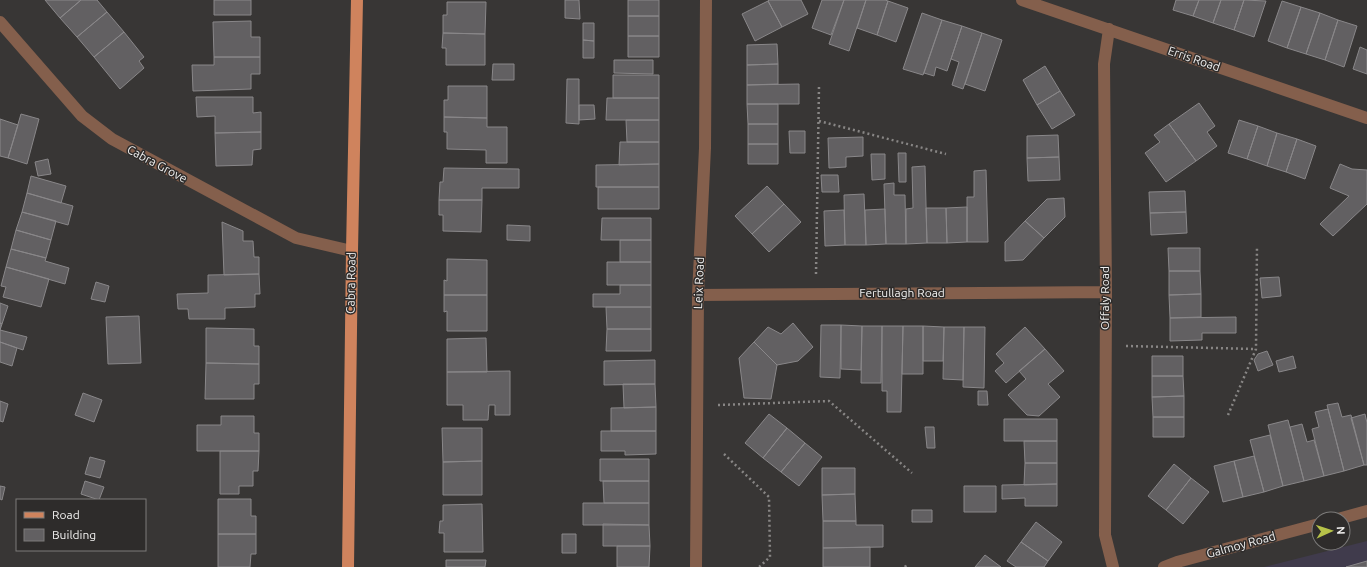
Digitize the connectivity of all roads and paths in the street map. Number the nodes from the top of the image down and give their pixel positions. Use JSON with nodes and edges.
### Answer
{"nodes":[{"id":1,"x":357,"y":0,"type":"edge"},
{"id":2,"x":706,"y":0,"type":"edge"},
{"id":3,"x":1022,"y":0,"type":"edge"},
{"id":4,"x":0,"y":22,"type":"edge"},
{"id":5,"x":1110,"y":29,"type":"junction"},
{"id":6,"x":819,"y":86,"type":"dead end"},
{"id":7,"x":1367,"y":118,"type":"edge"},
{"id":8,"x":819,"y":121,"type":"junction"},
{"id":9,"x":946,"y":154,"type":"dead end"},
{"id":10,"x":1257,"y":246,"type":"dead end"},
{"id":11,"x":352,"y":251,"type":"junction"},
{"id":12,"x":1106,"y":292,"type":"junction"},
{"id":13,"x":815,"y":294,"type":"junction"},
{"id":14,"x":698,"y":295,"type":"junction"},
{"id":15,"x":1105,"y":345,"type":"junction"},
{"id":16,"x":1256,"y":349,"type":"junction"},
{"id":17,"x":697,"y":406,"type":"junction"},
{"id":18,"x":1228,"y":415,"type":"dead end"},
{"id":19,"x":724,"y":454,"type":"dead end"},
{"id":20,"x":912,"y":473,"type":"dead end"},
{"id":21,"x":1367,"y":511,"type":"edge"},
{"id":22,"x":1351,"y":515,"type":"edge"},
{"id":23,"x":1311,"y":526,"type":"edge"},
{"id":24,"x":907,"y":564,"type":"dead end"},
{"id":25,"x":348,"y":567,"type":"edge"},
{"id":26,"x":696,"y":567,"type":"edge"},
{"id":27,"x":759,"y":567,"type":"edge"},
{"id":28,"x":904,"y":567,"type":"edge"},
{"id":29,"x":1114,"y":567,"type":"edge"},
{"id":30,"x":1164,"y":567,"type":"edge"}],
"edges":[{"from":1,"to":11,"type":"main road","name":"Cabra Road"},
{"from":2,"to":14,"type":"street","name":"Leix Road"},
{"from":3,"to":5,"type":"street","name":"Erris Road"},
{"from":4,"to":11,"type":"street","name":"Cabra Grove"},
{"from":5,"to":7,"type":"street","name":"Erris Road"},
{"from":5,"to":12,"type":"street","name":"Offaly Road"},
{"from":6,"to":8,"type":"path"},
{"from":8,"to":9,"type":"path"},
{"from":8,"to":13,"type":"path"},
{"from":10,"to":16,"type":"path"},
{"from":11,"to":25,"type":"main road","name":"Cabra Road"},
{"from":12,"to":13,"type":"street","name":"Fertullagh Road"},
{"from":12,"to":15,"type":"street","name":"Offaly Road"},
{"from":13,"to":14,"type":"street","name":"Fertullagh Road"},
{"from":14,"to":17,"type":"street","name":"Leix Road"},
{"from":15,"to":16,"type":"path"},
{"from":15,"to":29,"type":"street","name":"Offaly Road"},
{"from":16,"to":18,"type":"path"},
{"from":17,"to":20,"type":"path"},
{"from":17,"to":26,"type":"street","name":"Leix Road"},
{"from":19,"to":27,"type":"path"},
{"from":21,"to":22,"type":"street"},
{"from":23,"to":30,"type":"street","name":"Galmoy Road"},
{"from":24,"to":28,"type":"path"}]}
